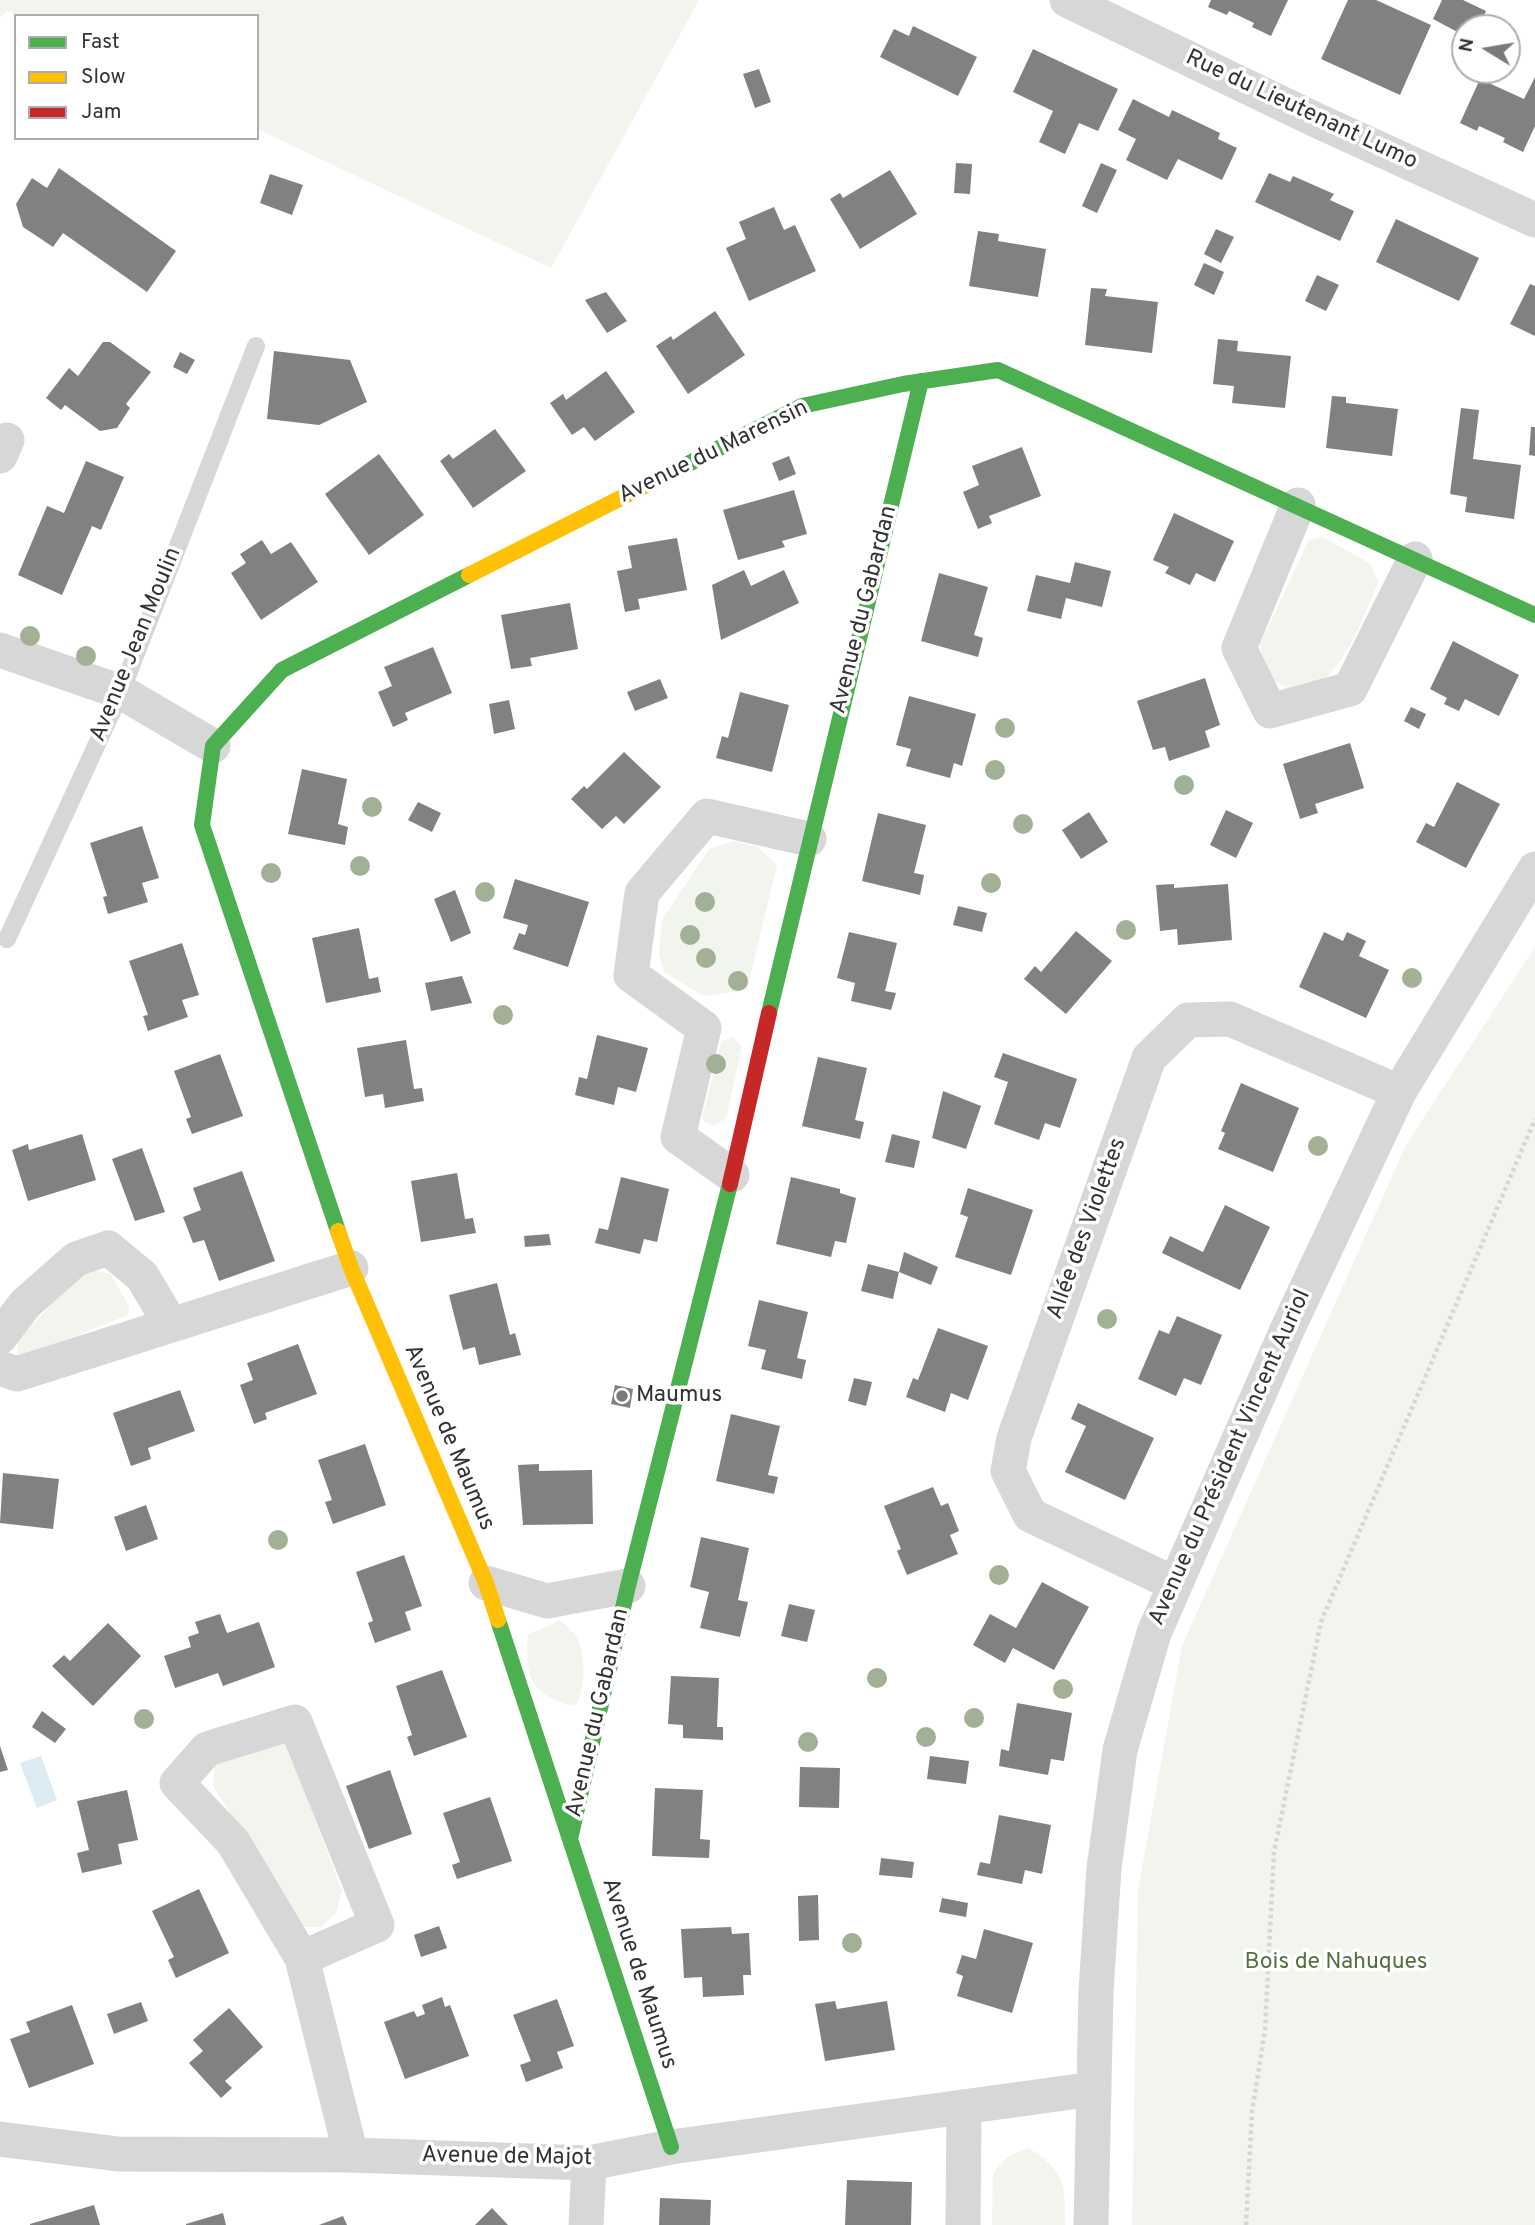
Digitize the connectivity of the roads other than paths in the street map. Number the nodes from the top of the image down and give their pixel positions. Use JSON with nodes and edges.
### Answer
{"nodes":[{"id":1,"x":1067,"y":0,"type":"edge"},
{"id":2,"x":1535,"y":220,"type":"edge"},
{"id":3,"x":256,"y":346,"type":"dead end"},
{"id":4,"x":920,"y":381,"type":"junction"},
{"id":5,"x":1298,"y":505,"type":"junction"},
{"id":6,"x":1415,"y":559,"type":"junction"},
{"id":7,"x":1535,"y":615,"type":"edge"},
{"id":8,"x":0,"y":650,"type":"edge"},
{"id":9,"x":121,"y":692,"type":"junction"},
{"id":10,"x":213,"y":746,"type":"junction"},
{"id":11,"x":809,"y":839,"type":"junction"},
{"id":12,"x":1535,"y":869,"type":"edge"},
{"id":13,"x":7,"y":939,"type":"dead end"},
{"id":14,"x":1399,"y":1092,"type":"junction"},
{"id":15,"x":732,"y":1175,"type":"junction"},
{"id":16,"x":351,"y":1268,"type":"junction"},
{"id":17,"x":171,"y":1325,"type":"junction"},
{"id":18,"x":0,"y":1338,"type":"edge"},
{"id":19,"x":0,"y":1368,"type":"edge"},
{"id":20,"x":486,"y":1583,"type":"junction"},
{"id":21,"x":1173,"y":1583,"type":"junction"},
{"id":22,"x":628,"y":1586,"type":"junction"},
{"id":23,"x":570,"y":1841,"type":"junction"},
{"id":24,"x":302,"y":1958,"type":"junction"},
{"id":25,"x":1094,"y":2090,"type":"junction"},
{"id":26,"x":964,"y":2108,"type":"junction"},
{"id":27,"x":0,"y":2139,"type":"edge"},
{"id":28,"x":671,"y":2147,"type":"junction"},
{"id":29,"x":351,"y":2155,"type":"junction"},
{"id":30,"x":589,"y":2162,"type":"junction"},
{"id":31,"x":586,"y":2225,"type":"edge"},
{"id":32,"x":963,"y":2225,"type":"edge"},
{"id":33,"x":1091,"y":2225,"type":"edge"}],
"edges":[{"from":1,"to":2,"type":"street","name":"Rue du Lieutenant Lumo"},
{"from":3,"to":9,"type":"lane","name":"Avenue Jean Moulin"},
{"from":4,"to":5,"type":"street","name":"Avenue du Marensin"},
{"from":4,"to":10,"type":"street","name":"Avenue du Marensin"},
{"from":4,"to":11,"type":"street","name":"Avenue du Gabardan"},
{"from":5,"to":6,"type":"street","name":"Avenue du Marensin"},
{"from":5,"to":6,"type":"street"},
{"from":6,"to":7,"type":"street","name":"Avenue du Marensin"},
{"from":8,"to":9,"type":"street"},
{"from":9,"to":10,"type":"street"},
{"from":9,"to":13,"type":"lane","name":"Avenue Jean Moulin"},
{"from":10,"to":16,"type":"street","name":"Avenue de Maumus"},
{"from":11,"to":15,"type":"street","name":"Avenue du Gabardan"},
{"from":11,"to":15,"type":"street"},
{"from":12,"to":14,"type":"street","name":"Avenue du Président Vincent Auriol"},
{"from":14,"to":21,"type":"street","name":"Avenue du Président Vincent Auriol"},
{"from":14,"to":21,"type":"street","name":"Allée des Violettes"},
{"from":15,"to":22,"type":"street","name":"Avenue du Gabardan"},
{"from":16,"to":17,"type":"street"},
{"from":16,"to":20,"type":"street","name":"Avenue de Maumus"},
{"from":17,"to":18,"type":"street"},
{"from":17,"to":19,"type":"street"},
{"from":20,"to":22,"type":"street","name":"Avenue du Gabardan"},
{"from":20,"to":23,"type":"street","name":"Avenue de Maumus"},
{"from":21,"to":25,"type":"street","name":"Avenue du Président Vincent Auriol"},
{"from":22,"to":23,"type":"street","name":"Avenue du Gabardan"},
{"from":23,"to":28,"type":"street","name":"Avenue de Maumus"},
{"from":24,"to":24,"type":"street"},
{"from":24,"to":29,"type":"street"},
{"from":25,"to":26,"type":"street","name":"Avenue de Majot"},
{"from":25,"to":33,"type":"street","name":"Avenue du Président Vincent Auriol"},
{"from":26,"to":28,"type":"street","name":"Avenue de Majot"},
{"from":26,"to":32,"type":"street"},
{"from":27,"to":29,"type":"street","name":"Avenue de Majot"},
{"from":28,"to":30,"type":"street","name":"Avenue de Majot"},
{"from":29,"to":30,"type":"street","name":"Avenue de Majot"},
{"from":30,"to":31,"type":"street"}]}
